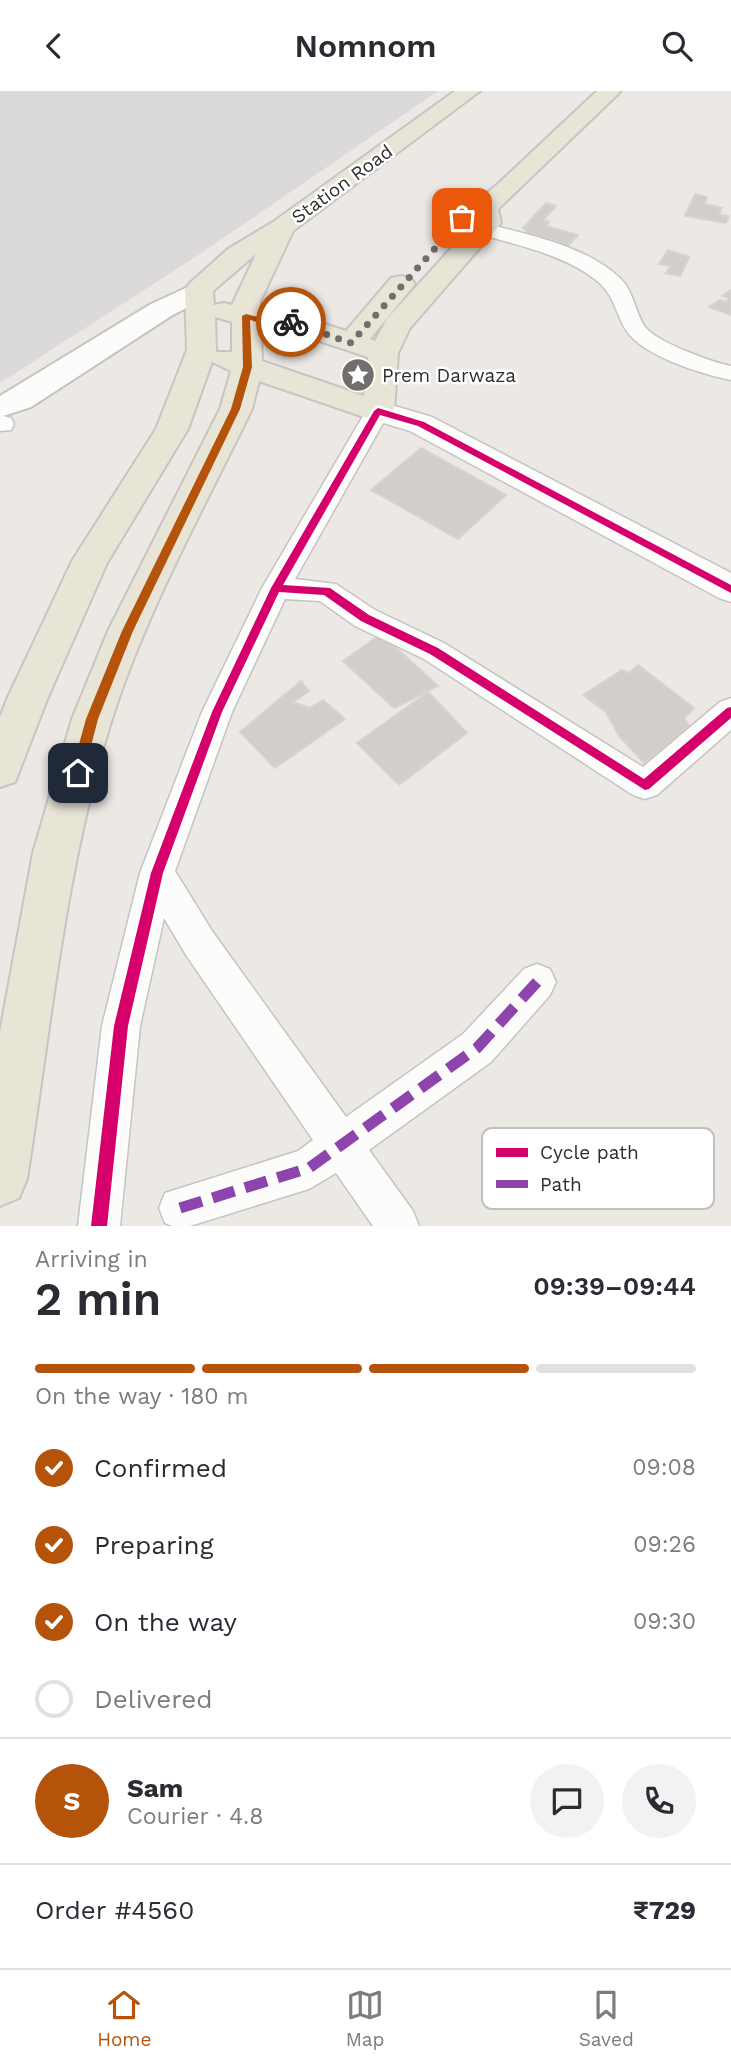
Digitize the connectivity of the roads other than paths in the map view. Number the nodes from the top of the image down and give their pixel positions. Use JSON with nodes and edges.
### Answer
{"nodes":[{"id":1,"x":469,"y":91,"type":"edge"},
{"id":2,"x":610,"y":91,"type":"edge"},
{"id":3,"x":484,"y":218,"type":"junction"},
{"id":4,"x":282,"y":227,"type":"junction"},
{"id":5,"x":199,"y":297,"type":"junction"},
{"id":6,"x":246,"y":309,"type":"junction"},
{"id":7,"x":351,"y":343,"type":"junction"},
{"id":8,"x":202,"y":350,"type":"junction"},
{"id":9,"x":383,"y":353,"type":"junction"},
{"id":10,"x":247,"y":367,"type":"junction"},
{"id":11,"x":731,"y":373,"type":"edge"},
{"id":12,"x":308,"y":388,"type":"junction"},
{"id":13,"x":236,"y":409,"type":"junction"},
{"id":14,"x":378,"y":411,"type":"junction"},
{"id":15,"x":4,"y":416,"type":"edge"},
{"id":16,"x":276,"y":588,"type":"junction"},
{"id":17,"x":731,"y":589,"type":"edge"},
{"id":18,"x":731,"y":711,"type":"edge"},
{"id":19,"x":0,"y":769,"type":"edge"},
{"id":20,"x":157,"y":873,"type":"junction"},
{"id":21,"x":537,"y":982,"type":"dead end"},
{"id":22,"x":342,"y":1146,"type":"junction"},
{"id":23,"x":0,"y":1179,"type":"edge"},
{"id":24,"x":180,"y":1208,"type":"dead end"},
{"id":25,"x":99,"y":1226,"type":"edge"},
{"id":26,"x":398,"y":1226,"type":"edge"}],
"edges":[{"from":1,"to":4,"type":"main road","name":"Station Road"},
{"from":2,"to":3,"type":"main road"},
{"from":3,"to":7,"type":"main road"},
{"from":3,"to":9,"type":"main road"},
{"from":3,"to":11,"type":"street"},
{"from":4,"to":5,"type":"main road"},
{"from":4,"to":6,"type":"main road","name":"Station Road"},
{"from":5,"to":6,"type":"main road"},
{"from":5,"to":8,"type":"main road"},
{"from":5,"to":15,"type":"main road"},
{"from":6,"to":7,"type":"main road"},
{"from":6,"to":10,"type":"main road"},
{"from":7,"to":9,"type":"main road"},
{"from":8,"to":10,"type":"main road"},
{"from":8,"to":19,"type":"main road"},
{"from":9,"to":14,"type":"main road"},
{"from":10,"to":12,"type":"main road"},
{"from":10,"to":13,"type":"main road"},
{"from":12,"to":13,"type":"main road"},
{"from":12,"to":14,"type":"main road"},
{"from":13,"to":23,"type":"main road"},
{"from":14,"to":16,"type":"street"},
{"from":14,"to":17,"type":"street"},
{"from":16,"to":18,"type":"street"},
{"from":16,"to":20,"type":"street"},
{"from":20,"to":22,"type":"street"},
{"from":20,"to":25,"type":"street"},
{"from":21,"to":22,"type":"street"},
{"from":22,"to":24,"type":"street"},
{"from":22,"to":26,"type":"street"}]}
